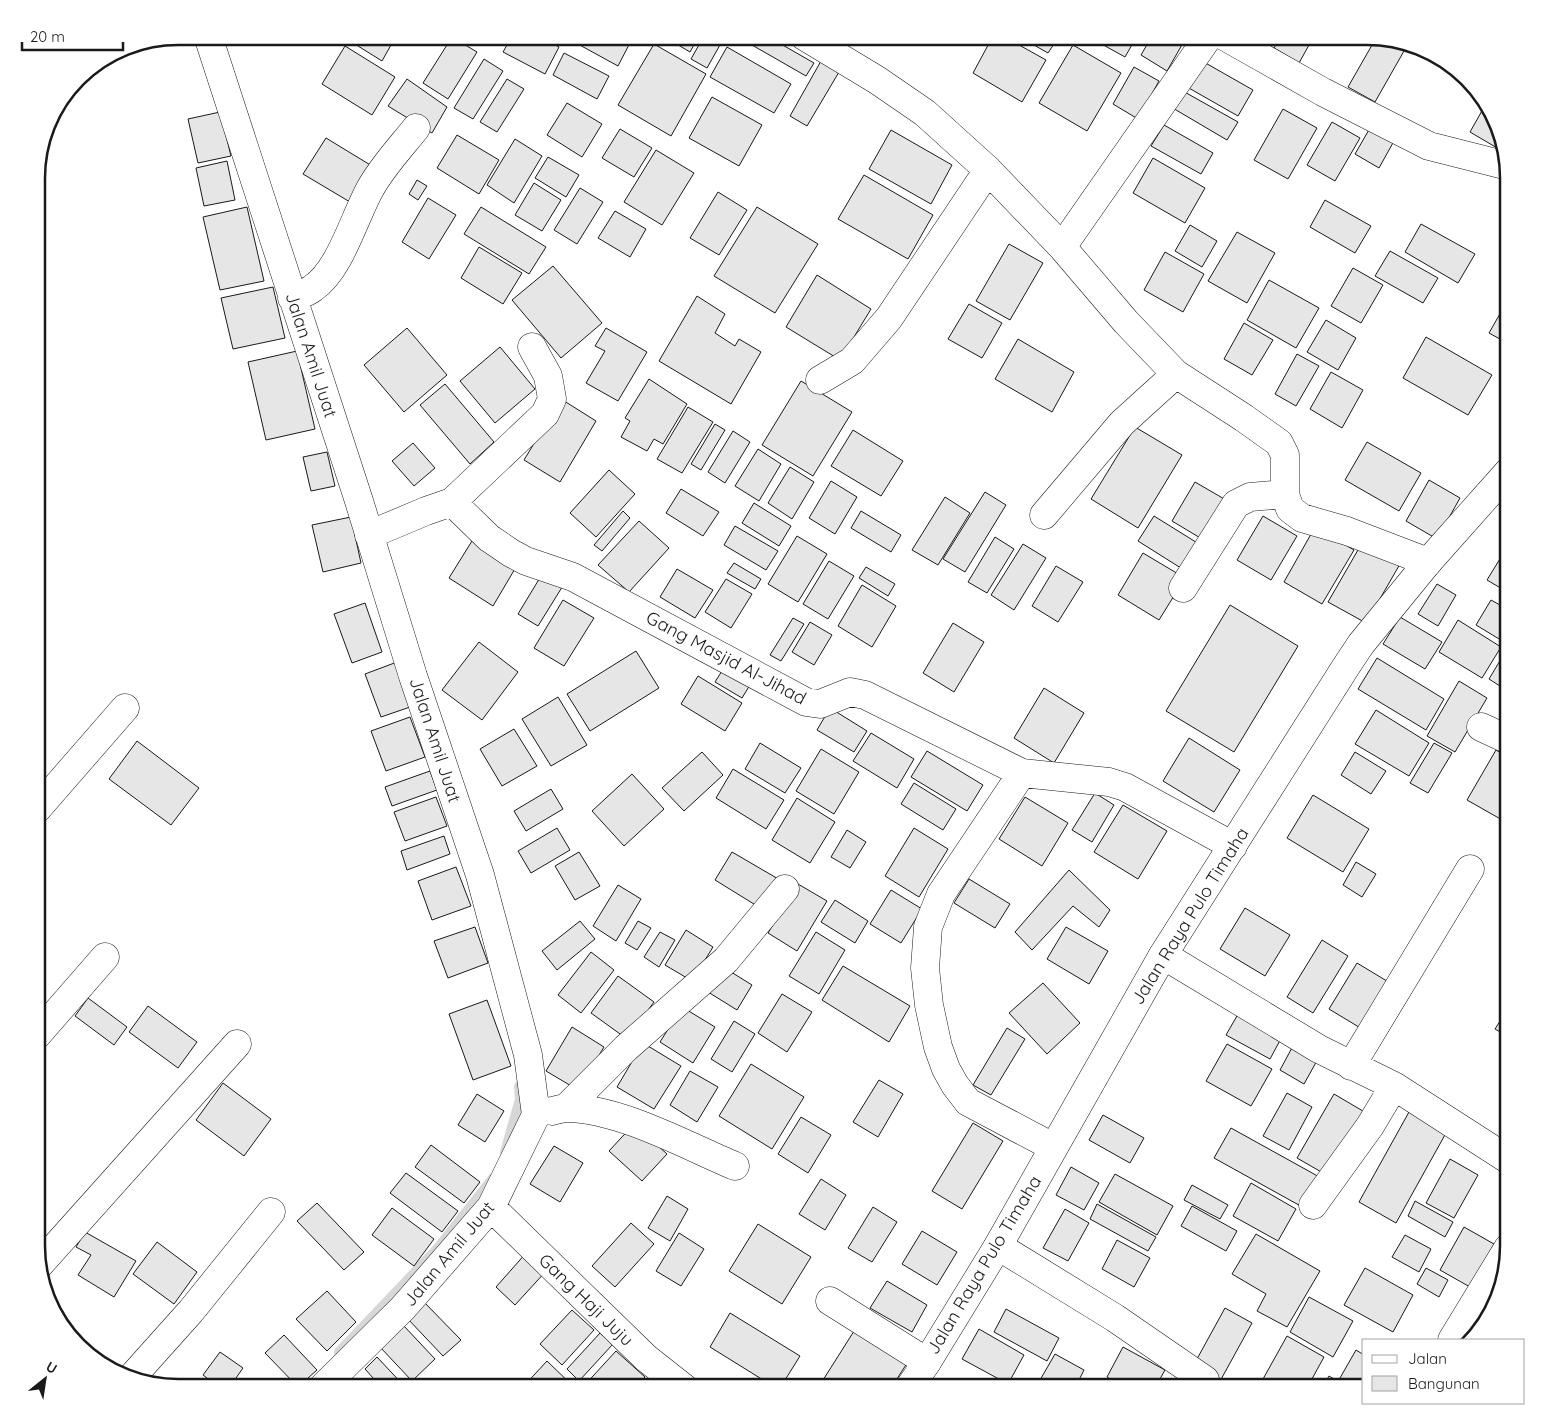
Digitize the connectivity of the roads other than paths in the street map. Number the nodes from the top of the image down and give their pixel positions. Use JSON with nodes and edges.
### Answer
{"nodes":[{"id":1,"x":211,"y":45,"type":"edge"},
{"id":2,"x":819,"y":45,"type":"edge"},
{"id":3,"x":1203,"y":45,"type":"edge"},
{"id":4,"x":1240,"y":45,"type":"edge"},
{"id":5,"x":416,"y":128,"type":"dead end"},
{"id":6,"x":1499,"y":164,"type":"edge"},
{"id":7,"x":988,"y":170,"type":"junction"},
{"id":8,"x":1062,"y":247,"type":"junction"},
{"id":9,"x":292,"y":298,"type":"junction"},
{"id":10,"x":532,"y":347,"type":"dead end"},
{"id":11,"x":1176,"y":374,"type":"junction"},
{"id":12,"x":820,"y":380,"type":"dead end"},
{"id":13,"x":1500,"y":480,"type":"edge"},
{"id":14,"x":1284,"y":494,"type":"junction"},
{"id":15,"x":452,"y":502,"type":"junction"},
{"id":16,"x":1044,"y":515,"type":"dead end"},
{"id":17,"x":369,"y":535,"type":"junction"},
{"id":18,"x":1428,"y":562,"type":"junction"},
{"id":19,"x":1183,"y":588,"type":"dead end"},
{"id":20,"x":125,"y":708,"type":"dead end"},
{"id":21,"x":1481,"y":728,"type":"dead end"},
{"id":22,"x":1500,"y":736,"type":"edge"},
{"id":23,"x":1022,"y":773,"type":"junction"},
{"id":24,"x":45,"y":799,"type":"edge"},
{"id":25,"x":1233,"y":846,"type":"junction"},
{"id":26,"x":1470,"y":870,"type":"dead end"},
{"id":27,"x":786,"y":889,"type":"dead end"},
{"id":28,"x":1163,"y":955,"type":"junction"},
{"id":29,"x":105,"y":957,"type":"dead end"},
{"id":30,"x":45,"y":1025,"type":"edge"},
{"id":31,"x":237,"y":1044,"type":"dead end"},
{"id":32,"x":1352,"y":1066,"type":"junction"},
{"id":33,"x":1394,"y":1086,"type":"junction"},
{"id":34,"x":566,"y":1108,"type":"junction"},
{"id":35,"x":536,"y":1115,"type":"junction"},
{"id":36,"x":1053,"y":1147,"type":"junction"},
{"id":37,"x":1500,"y":1154,"type":"edge"},
{"id":38,"x":735,"y":1166,"type":"dead end"},
{"id":39,"x":1314,"y":1205,"type":"dead end"},
{"id":40,"x":492,"y":1207,"type":"junction"},
{"id":41,"x":271,"y":1212,"type":"dead end"},
{"id":42,"x":998,"y":1246,"type":"junction"},
{"id":43,"x":46,"y":1258,"type":"edge"},
{"id":44,"x":1498,"y":1264,"type":"edge"},
{"id":45,"x":830,"y":1301,"type":"dead end"},
{"id":46,"x":1453,"y":1339,"type":"edge"},
{"id":47,"x":927,"y":1362,"type":"junction"},
{"id":48,"x":136,"y":1372,"type":"edge"},
{"id":49,"x":331,"y":1379,"type":"edge"},
{"id":50,"x":673,"y":1379,"type":"edge"},
{"id":51,"x":915,"y":1379,"type":"edge"},
{"id":52,"x":1204,"y":1379,"type":"edge"}],
"edges":[{"from":1,"to":9,"type":"street","name":"Jalan Amil Juat"},
{"from":2,"to":7,"type":"street"},
{"from":3,"to":8,"type":"street"},
{"from":4,"to":6,"type":"street"},
{"from":5,"to":9,"type":"street"},
{"from":7,"to":8,"type":"street"},
{"from":7,"to":12,"type":"street"},
{"from":8,"to":11,"type":"street"},
{"from":9,"to":17,"type":"street","name":"Jalan Amil Juat"},
{"from":10,"to":15,"type":"street"},
{"from":11,"to":14,"type":"street"},
{"from":11,"to":16,"type":"street"},
{"from":13,"to":18,"type":"street","name":"Jalan Raya Pulo Timaha"},
{"from":14,"to":18,"type":"street"},
{"from":14,"to":19,"type":"street"},
{"from":15,"to":17,"type":"street"},
{"from":15,"to":23,"type":"street","name":"Gang Masjid Al-Jihad"},
{"from":17,"to":35,"type":"street","name":"Jalan Amil Juat"},
{"from":18,"to":25,"type":"street","name":"Jalan Raya Pulo Timaha"},
{"from":20,"to":24,"type":"street"},
{"from":21,"to":22,"type":"street"},
{"from":23,"to":25,"type":"street","name":"Gang Masjid Al-Jihad"},
{"from":23,"to":36,"type":"street"},
{"from":25,"to":28,"type":"street","name":"Jalan Raya Pulo Timaha"},
{"from":26,"to":32,"type":"street"},
{"from":27,"to":34,"type":"street"},
{"from":28,"to":32,"type":"street"},
{"from":28,"to":36,"type":"street","name":"Jalan Raya Pulo Timaha"},
{"from":29,"to":30,"type":"street"},
{"from":31,"to":43,"type":"street"},
{"from":32,"to":33,"type":"street"},
{"from":33,"to":37,"type":"street"},
{"from":33,"to":39,"type":"street"},
{"from":34,"to":35,"type":"street"},
{"from":34,"to":38,"type":"street"},
{"from":35,"to":40,"type":"street","name":"Jalan Amil Juat"},
{"from":36,"to":42,"type":"street","name":"Jalan Raya Pulo Timaha"},
{"from":40,"to":49,"type":"street","name":"Jalan Amil Juat"},
{"from":40,"to":50,"type":"street","name":"Gang Haji Juju"},
{"from":41,"to":48,"type":"street"},
{"from":42,"to":47,"type":"street","name":"Jalan Raya Pulo Timaha"},
{"from":42,"to":52,"type":"street"},
{"from":44,"to":46,"type":"street"},
{"from":45,"to":47,"type":"street"},
{"from":47,"to":51,"type":"street","name":"Jalan Raya Pulo Timaha"}]}
